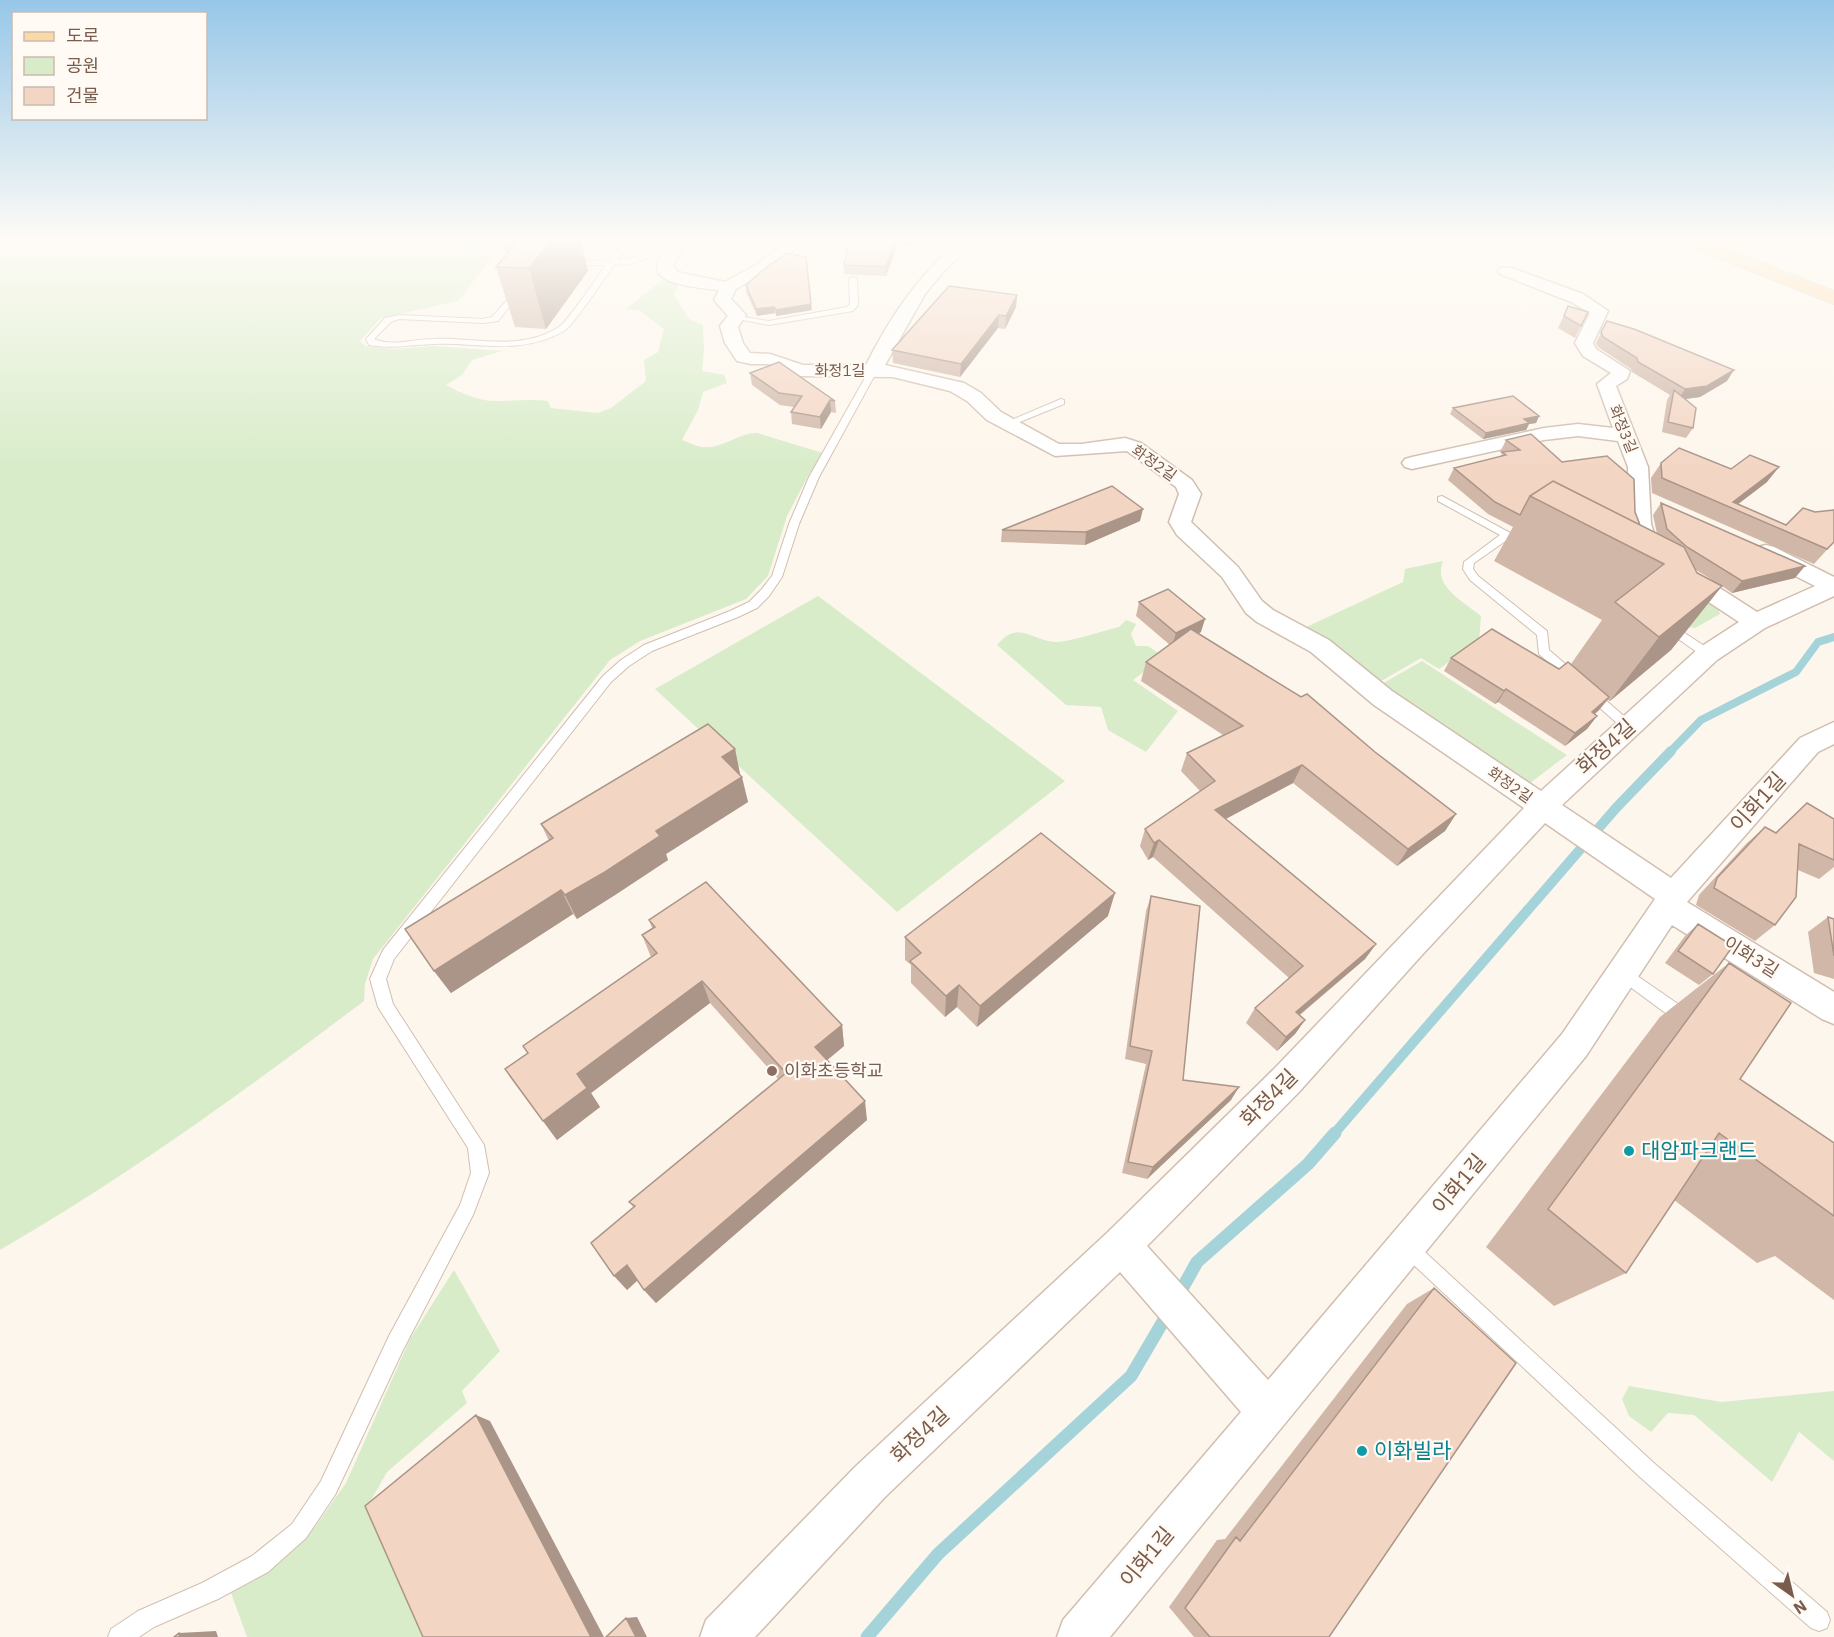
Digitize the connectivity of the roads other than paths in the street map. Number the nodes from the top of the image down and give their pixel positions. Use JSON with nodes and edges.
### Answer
{"nodes":[{"id":1,"x":398,"y":317,"type":"edge"},
{"id":2,"x":407,"y":317,"type":"edge"},
{"id":3,"x":496,"y":317,"type":"edge"},
{"id":4,"x":571,"y":317,"type":"edge"},
{"id":5,"x":801,"y":317,"type":"edge"},
{"id":6,"x":902,"y":317,"type":"edge"},
{"id":7,"x":1597,"y":317,"type":"edge"},
{"id":8,"x":737,"y":318,"type":"joint"},
{"id":9,"x":873,"y":371,"type":"junction"},
{"id":10,"x":1061,"y":402,"type":"dead end"},
{"id":11,"x":1007,"y":424,"type":"junction"},
{"id":12,"x":1627,"y":436,"type":"junction"},
{"id":13,"x":1412,"y":463,"type":"dead end"},
{"id":14,"x":1442,"y":498,"type":"dead end"},
{"id":15,"x":1507,"y":535,"type":"junction"},
{"id":16,"x":1746,"y":544,"type":"edge"},
{"id":17,"x":1538,"y":552,"type":"dead end"},
{"id":18,"x":1834,"y":588,"type":"edge"},
{"id":19,"x":1661,"y":621,"type":"edge"},
{"id":20,"x":1756,"y":622,"type":"junction"},
{"id":21,"x":1708,"y":654,"type":"junction"},
{"id":22,"x":1629,"y":727,"type":"junction"},
{"id":23,"x":1834,"y":732,"type":"edge"},
{"id":24,"x":1553,"y":815,"type":"junction"},
{"id":25,"x":1668,"y":897,"type":"junction"},
{"id":26,"x":1623,"y":973,"type":"junction"},
{"id":27,"x":1834,"y":1009,"type":"edge"},
{"id":28,"x":1697,"y":1026,"type":"edge"},
{"id":29,"x":1121,"y":1245,"type":"junction"},
{"id":30,"x":1406,"y":1247,"type":"junction"},
{"id":31,"x":1269,"y":1412,"type":"junction"},
{"id":32,"x":1819,"y":1620,"type":"dead end"},
{"id":33,"x":119,"y":1637,"type":"edge"},
{"id":34,"x":723,"y":1637,"type":"edge"},
{"id":35,"x":1080,"y":1637,"type":"edge"}],
"edges":[{"from":1,"to":4,"type":"lane"},
{"from":2,"to":3,"type":"lane"},
{"from":5,"to":8,"type":"lane"},
{"from":6,"to":9,"type":"street"},
{"from":7,"to":12,"type":"street","name":"화정3길"},
{"from":8,"to":9,"type":"street","name":"화정1길"},
{"from":9,"to":11,"type":"street","name":"화정2길"},
{"from":9,"to":33,"type":"lane"},
{"from":10,"to":11,"type":"lane"},
{"from":11,"to":24,"type":"street","name":"화정2길"},
{"from":12,"to":13,"type":"street"},
{"from":12,"to":20,"type":"street","name":"화정3길"},
{"from":14,"to":15,"type":"lane"},
{"from":15,"to":17,"type":"lane"},
{"from":15,"to":22,"type":"lane"},
{"from":16,"to":18,"type":"street"},
{"from":18,"to":20,"type":"street","name":"화정4길"},
{"from":19,"to":21,"type":"lane"},
{"from":20,"to":21,"type":"street","name":"화정4길"},
{"from":21,"to":22,"type":"street","name":"화정4길"},
{"from":22,"to":24,"type":"street","name":"화정4길"},
{"from":23,"to":25,"type":"street","name":"이화1길"},
{"from":24,"to":25,"type":"street","name":"이화3길"},
{"from":24,"to":29,"type":"street","name":"화정4길"},
{"from":25,"to":26,"type":"street","name":"이화1길"},
{"from":25,"to":27,"type":"street","name":"이화3길"},
{"from":26,"to":28,"type":"lane"},
{"from":26,"to":30,"type":"street","name":"이화1길"},
{"from":29,"to":31,"type":"street"},
{"from":29,"to":34,"type":"street","name":"화정4길"},
{"from":30,"to":31,"type":"street","name":"이화1길"},
{"from":30,"to":32,"type":"lane"},
{"from":31,"to":35,"type":"street","name":"이화1길"}]}
